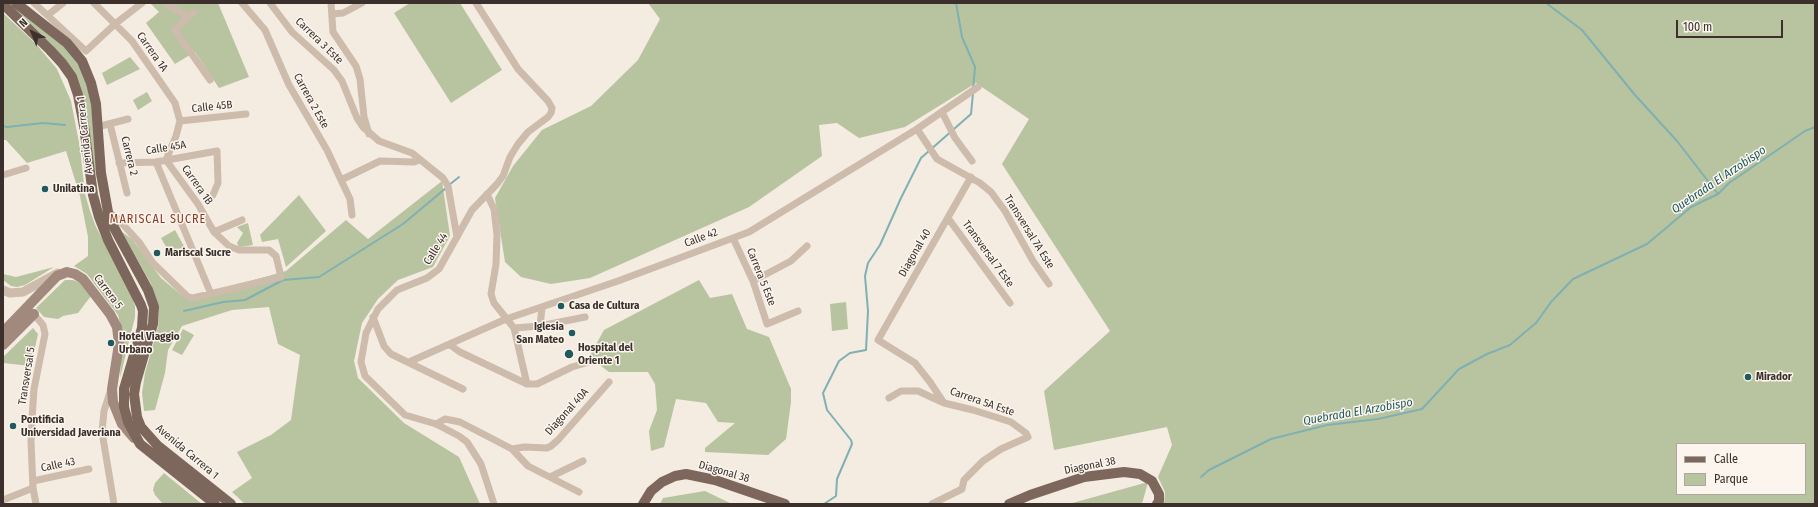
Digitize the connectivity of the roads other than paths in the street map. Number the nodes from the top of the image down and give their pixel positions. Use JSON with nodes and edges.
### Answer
{"nodes":[{"id":1,"x":16,"y":3,"type":"edge"},
{"id":2,"x":34,"y":3,"type":"edge"},
{"id":3,"x":63,"y":3,"type":"edge"},
{"id":4,"x":94,"y":3,"type":"edge"},
{"id":5,"x":142,"y":3,"type":"edge"},
{"id":6,"x":166,"y":3,"type":"edge"},
{"id":7,"x":242,"y":3,"type":"edge"},
{"id":8,"x":270,"y":3,"type":"edge"},
{"id":9,"x":331,"y":3,"type":"edge"},
{"id":10,"x":362,"y":3,"type":"edge"},
{"id":11,"x":476,"y":3,"type":"edge"},
{"id":12,"x":3,"y":4,"type":"edge"},
{"id":13,"x":133,"y":6,"type":"edge"},
{"id":14,"x":332,"y":14,"type":"junction"},
{"id":15,"x":48,"y":15,"type":"junction"},
{"id":16,"x":115,"y":24,"type":"junction"},
{"id":17,"x":210,"y":80,"type":"dead end"},
{"id":18,"x":978,"y":87,"type":"dead end"},
{"id":19,"x":942,"y":112,"type":"junction"},
{"id":20,"x":246,"y":114,"type":"dead end"},
{"id":21,"x":128,"y":119,"type":"dead end"},
{"id":22,"x":180,"y":121,"type":"junction"},
{"id":23,"x":110,"y":124,"type":"junction"},
{"id":24,"x":97,"y":127,"type":"junction"},
{"id":25,"x":917,"y":129,"type":"junction"},
{"id":26,"x":370,"y":134,"type":"junction"},
{"id":27,"x":166,"y":160,"type":"junction"},
{"id":28,"x":420,"y":160,"type":"junction"},
{"id":29,"x":972,"y":160,"type":"dead end"},
{"id":30,"x":156,"y":162,"type":"junction"},
{"id":31,"x":119,"y":163,"type":"junction"},
{"id":32,"x":26,"y":168,"type":"dead end"},
{"id":33,"x":3,"y":175,"type":"edge"},
{"id":34,"x":971,"y":177,"type":"junction"},
{"id":35,"x":341,"y":180,"type":"junction"},
{"id":36,"x":127,"y":193,"type":"dead end"},
{"id":37,"x":488,"y":194,"type":"junction"},
{"id":38,"x":213,"y":195,"type":"dead end"},
{"id":39,"x":108,"y":212,"type":"junction"},
{"id":40,"x":352,"y":215,"type":"dead end"},
{"id":41,"x":948,"y":218,"type":"junction"},
{"id":42,"x":242,"y":220,"type":"dead end"},
{"id":43,"x":214,"y":232,"type":"junction"},
{"id":44,"x":457,"y":237,"type":"junction"},
{"id":45,"x":734,"y":238,"type":"junction"},
{"id":46,"x":807,"y":246,"type":"dead end"},
{"id":47,"x":63,"y":272,"type":"junction"},
{"id":48,"x":752,"y":281,"type":"junction"},
{"id":49,"x":1049,"y":284,"type":"dead end"},
{"id":50,"x":3,"y":290,"type":"edge"},
{"id":51,"x":211,"y":294,"type":"junction"},
{"id":52,"x":1010,"y":303,"type":"dead end"},
{"id":53,"x":27,"y":306,"type":"junction"},
{"id":54,"x":542,"y":308,"type":"junction"},
{"id":55,"x":798,"y":311,"type":"dead end"},
{"id":56,"x":34,"y":314,"type":"junction"},
{"id":57,"x":373,"y":317,"type":"junction"},
{"id":58,"x":585,"y":317,"type":"dead end"},
{"id":59,"x":506,"y":319,"type":"junction"},
{"id":60,"x":540,"y":326,"type":"junction"},
{"id":61,"x":514,"y":328,"type":"junction"},
{"id":62,"x":3,"y":332,"type":"edge"},
{"id":63,"x":878,"y":340,"type":"joint"},
{"id":64,"x":450,"y":345,"type":"junction"},
{"id":65,"x":3,"y":346,"type":"edge"},
{"id":66,"x":409,"y":362,"type":"junction"},
{"id":67,"x":589,"y":362,"type":"dead end"},
{"id":68,"x":609,"y":382,"type":"dead end"},
{"id":69,"x":527,"y":384,"type":"junction"},
{"id":70,"x":112,"y":389,"type":"junction"},
{"id":71,"x":463,"y":389,"type":"dead end"},
{"id":72,"x":889,"y":398,"type":"dead end"},
{"id":73,"x":944,"y":404,"type":"junction"},
{"id":74,"x":436,"y":424,"type":"junction"},
{"id":75,"x":140,"y":444,"type":"junction"},
{"id":76,"x":512,"y":449,"type":"junction"},
{"id":77,"x":582,"y":461,"type":"dead end"},
{"id":78,"x":89,"y":469,"type":"dead end"},
{"id":79,"x":550,"y":478,"type":"junction"},
{"id":80,"x":33,"y":484,"type":"junction"},
{"id":81,"x":579,"y":492,"type":"dead end"},
{"id":82,"x":3,"y":500,"type":"edge"},
{"id":83,"x":36,"y":504,"type":"edge"},
{"id":84,"x":114,"y":504,"type":"edge"},
{"id":85,"x":214,"y":504,"type":"edge"},
{"id":86,"x":231,"y":504,"type":"edge"},
{"id":87,"x":494,"y":504,"type":"edge"},
{"id":88,"x":643,"y":504,"type":"edge"},
{"id":89,"x":785,"y":504,"type":"edge"},
{"id":90,"x":932,"y":504,"type":"edge"},
{"id":91,"x":1008,"y":504,"type":"edge"},
{"id":92,"x":1157,"y":504,"type":"edge"}],
"edges":[{"from":1,"to":24,"type":"main road","name":"Avenida Carrera 1"},
{"from":2,"to":15,"type":"street"},
{"from":3,"to":15,"type":"street"},
{"from":4,"to":16,"type":"street","name":"Carrera 1A"},
{"from":5,"to":13,"type":"street"},
{"from":6,"to":17,"type":"street"},
{"from":7,"to":35,"type":"street","name":"Carrera 2 Este"},
{"from":8,"to":26,"type":"street","name":"Carrera 3 Este"},
{"from":9,"to":14,"type":"street"},
{"from":10,"to":14,"type":"street"},
{"from":11,"to":37,"type":"street","name":"Calle 44"},
{"from":12,"to":75,"type":"main road","name":"Avenida Carrera 1"},
{"from":13,"to":16,"type":"street"},
{"from":14,"to":26,"type":"street"},
{"from":15,"to":16,"type":"street"},
{"from":16,"to":22,"type":"street","name":"Carrera 1A"},
{"from":18,"to":19,"type":"street","name":"Calle 42"},
{"from":19,"to":25,"type":"street","name":"Calle 42"},
{"from":19,"to":29,"type":"street"},
{"from":20,"to":22,"type":"street","name":"Calle 45B"},
{"from":21,"to":23,"type":"street"},
{"from":22,"to":27,"type":"street"},
{"from":23,"to":24,"type":"street"},
{"from":23,"to":31,"type":"street","name":"Carrera 2"},
{"from":24,"to":39,"type":"main road","name":"Avenida Carrera 1"},
{"from":25,"to":34,"type":"street","name":"Transversal 7A Este"},
{"from":25,"to":45,"type":"street","name":"Calle 42"},
{"from":26,"to":28,"type":"street","name":"Carrera 3 Este"},
{"from":27,"to":30,"type":"street","name":"Calle 45A"},
{"from":27,"to":38,"type":"street","name":"Calle 45A"},
{"from":27,"to":43,"type":"street","name":"Carrera 1B"},
{"from":28,"to":35,"type":"street"},
{"from":28,"to":44,"type":"street","name":"Carrera 3 Este"},
{"from":30,"to":31,"type":"street","name":"Calle 45A"},
{"from":30,"to":51,"type":"street"},
{"from":31,"to":36,"type":"street","name":"Carrera 2"},
{"from":32,"to":33,"type":"street"},
{"from":34,"to":41,"type":"street","name":"Diagonal 40"},
{"from":34,"to":49,"type":"street","name":"Transversal 7A Este"},
{"from":35,"to":40,"type":"street","name":"Carrera 2 Este"},
{"from":37,"to":44,"type":"street","name":"Calle 44"},
{"from":37,"to":59,"type":"street"},
{"from":39,"to":51,"type":"street"},
{"from":39,"to":86,"type":"main road","name":"Avenida Carrera 1"},
{"from":41,"to":52,"type":"street","name":"Transversal 7 Este"},
{"from":41,"to":63,"type":"street","name":"Diagonal 40"},
{"from":42,"to":43,"type":"street"},
{"from":43,"to":51,"type":"street","name":"Carrera 1B"},
{"from":44,"to":57,"type":"street","name":"Calle 44"},
{"from":45,"to":48,"type":"street","name":"Carrera 5 Este"},
{"from":45,"to":54,"type":"street","name":"Calle 42"},
{"from":46,"to":48,"type":"street"},
{"from":47,"to":50,"type":"street"},
{"from":47,"to":53,"type":"main road"},
{"from":47,"to":70,"type":"main road","name":"Carrera 5"},
{"from":48,"to":55,"type":"street","name":"Carrera 5 Este"},
{"from":53,"to":56,"type":"street","name":"Transversal 5"},
{"from":53,"to":62,"type":"main road"},
{"from":54,"to":59,"type":"street","name":"Calle 42"},
{"from":54,"to":60,"type":"street"},
{"from":56,"to":65,"type":"main road"},
{"from":56,"to":80,"type":"street","name":"Transversal 5"},
{"from":57,"to":66,"type":"street"},
{"from":57,"to":74,"type":"street","name":"Calle 44"},
{"from":58,"to":60,"type":"street"},
{"from":59,"to":61,"type":"street"},
{"from":59,"to":64,"type":"street","name":"Calle 42"},
{"from":60,"to":61,"type":"street"},
{"from":61,"to":69,"type":"street"},
{"from":63,"to":73,"type":"street","name":"Carrera 5A Este"},
{"from":64,"to":66,"type":"street","name":"Calle 42"},
{"from":64,"to":69,"type":"street"},
{"from":66,"to":71,"type":"street"},
{"from":67,"to":69,"type":"street"},
{"from":68,"to":76,"type":"street","name":"Diagonal 40A"},
{"from":70,"to":75,"type":"main road","name":"Carrera 5"},
{"from":70,"to":84,"type":"street"},
{"from":72,"to":73,"type":"street"},
{"from":73,"to":90,"type":"street","name":"Carrera 5A Este"},
{"from":74,"to":76,"type":"street"},
{"from":74,"to":87,"type":"street"},
{"from":75,"to":85,"type":"main road","name":"Avenida Carrera 1"},
{"from":76,"to":79,"type":"street"},
{"from":77,"to":79,"type":"street"},
{"from":78,"to":80,"type":"street","name":"Calle 43"},
{"from":79,"to":81,"type":"street"},
{"from":80,"to":82,"type":"street","name":"Calle 43"},
{"from":80,"to":83,"type":"street","name":"Transversal 5"},
{"from":88,"to":89,"type":"main road","name":"Diagonal 38"},
{"from":91,"to":92,"type":"main road","name":"Diagonal 38"}]}
